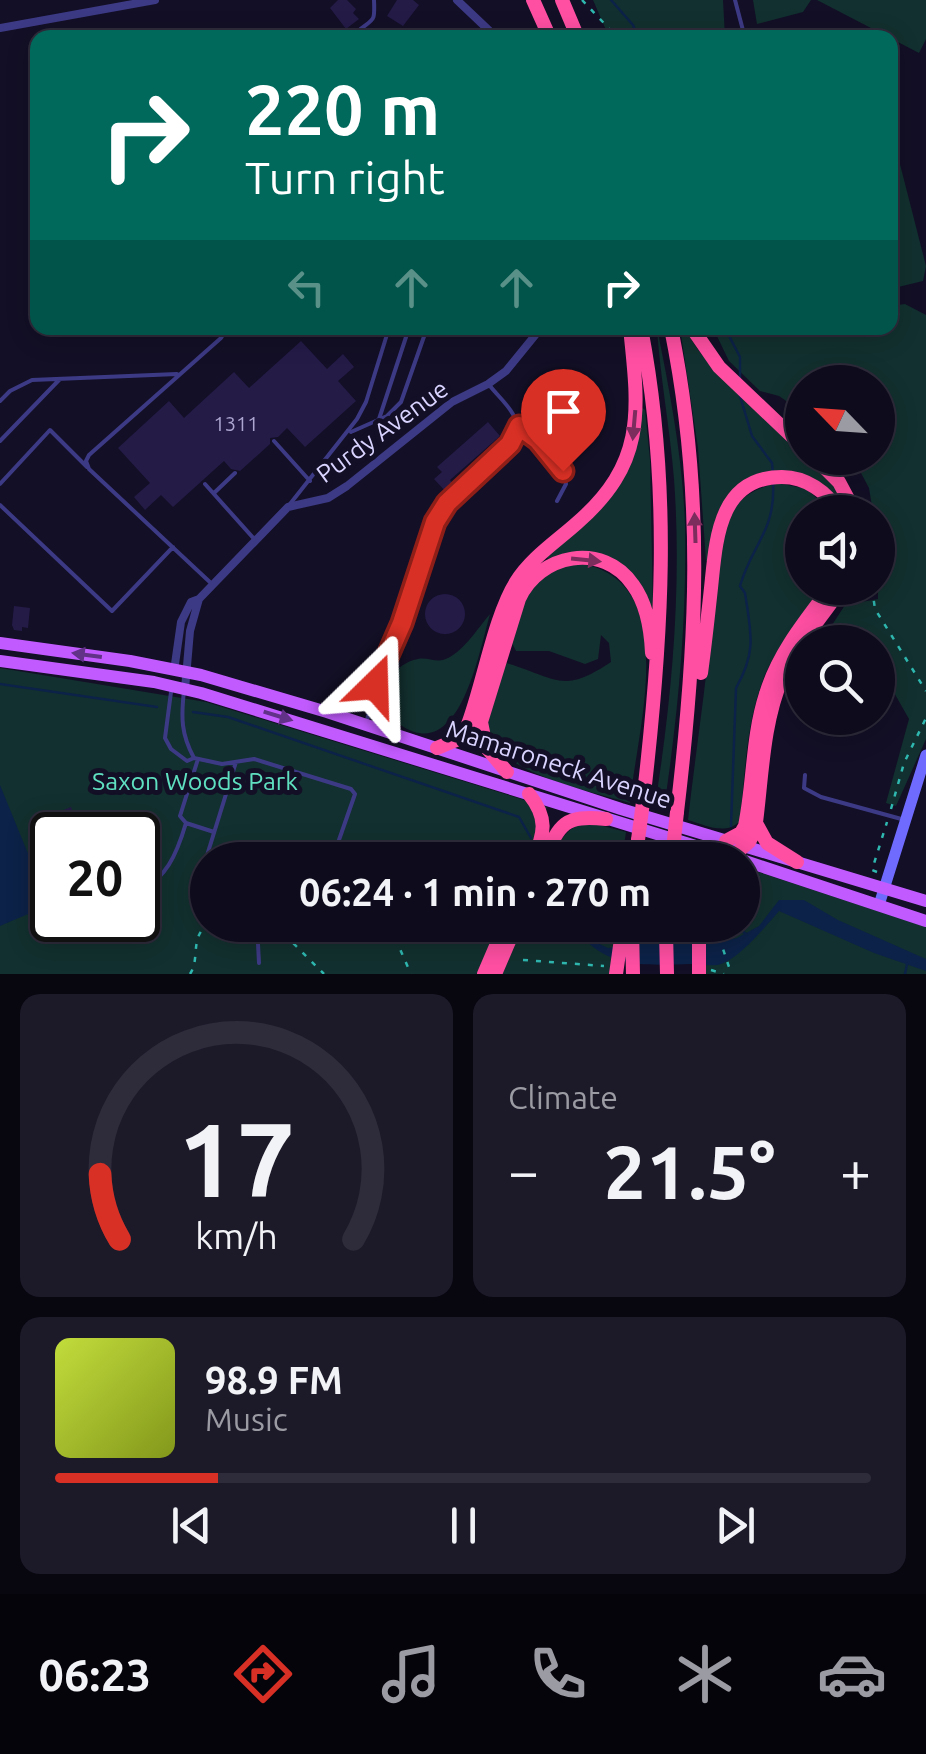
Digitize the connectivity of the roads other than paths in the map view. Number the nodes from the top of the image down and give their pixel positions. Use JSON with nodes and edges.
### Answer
{"nodes":[{"id":1,"x":155,"y":0,"type":"edge"},
{"id":2,"x":374,"y":0,"type":"edge"},
{"id":3,"x":457,"y":0,"type":"edge"},
{"id":4,"x":533,"y":0,"type":"edge"},
{"id":5,"x":562,"y":0,"type":"edge"},
{"id":6,"x":735,"y":0,"type":"edge"},
{"id":7,"x":0,"y":28,"type":"edge"},
{"id":8,"x":358,"y":30,"type":"edge"},
{"id":9,"x":488,"y":30,"type":"edge"},
{"id":10,"x":546,"y":30,"type":"edge"},
{"id":11,"x":575,"y":30,"type":"edge"},
{"id":12,"x":743,"y":30,"type":"edge"},
{"id":13,"x":223,"y":335,"type":"edge"},
{"id":14,"x":387,"y":335,"type":"edge"},
{"id":15,"x":407,"y":335,"type":"edge"},
{"id":16,"x":425,"y":335,"type":"edge"},
{"id":17,"x":536,"y":335,"type":"edge"},
{"id":18,"x":630,"y":335,"type":"edge"},
{"id":19,"x":642,"y":335,"type":"edge"},
{"id":20,"x":672,"y":335,"type":"edge"},
{"id":21,"x":696,"y":335,"type":"edge"},
{"id":22,"x":177,"y":374,"type":"junction"},
{"id":23,"x":60,"y":379,"type":"junction"},
{"id":24,"x":488,"y":384,"type":"junction"},
{"id":25,"x":0,"y":401,"type":"edge"},
{"id":26,"x":379,"y":420,"type":"junction"},
{"id":27,"x":519,"y":426,"type":"junction"},
{"id":28,"x":785,"y":430,"type":"edge"},
{"id":29,"x":347,"y":434,"type":"junction"},
{"id":30,"x":274,"y":440,"type":"dead end"},
{"id":31,"x":0,"y":441,"type":"edge"},
{"id":32,"x":88,"y":468,"type":"junction"},
{"id":33,"x":235,"y":473,"type":"dead end"},
{"id":34,"x":310,"y":480,"type":"junction"},
{"id":35,"x":0,"y":484,"type":"edge"},
{"id":36,"x":204,"y":484,"type":"dead end"},
{"id":37,"x":214,"y":494,"type":"junction"},
{"id":38,"x":825,"y":495,"type":"edge"},
{"id":39,"x":557,"y":501,"type":"dead end"},
{"id":40,"x":0,"y":505,"type":"edge"},
{"id":41,"x":288,"y":506,"type":"junction"},
{"id":42,"x":256,"y":540,"type":"junction"},
{"id":43,"x":172,"y":548,"type":"junction"},
{"id":44,"x":213,"y":585,"type":"junction"},
{"id":45,"x":817,"y":605,"type":"edge"},
{"id":46,"x":830,"y":605,"type":"edge"},
{"id":47,"x":0,"y":643,"type":"edge"},
{"id":48,"x":0,"y":662,"type":"edge"},
{"id":49,"x":180,"y":669,"type":"junction"},
{"id":50,"x":179,"y":688,"type":"junction"},
{"id":51,"x":652,"y":724,"type":"junction"},
{"id":52,"x":366,"y":725,"type":"junction"},
{"id":53,"x":437,"y":748,"type":"junction"},
{"id":54,"x":926,"y":755,"type":"edge"},
{"id":55,"x":196,"y":758,"type":"junction"},
{"id":56,"x":236,"y":762,"type":"junction"},
{"id":57,"x":683,"y":764,"type":"junction"},
{"id":58,"x":507,"y":772,"type":"junction"},
{"id":59,"x":806,"y":775,"type":"dead end"},
{"id":60,"x":529,"y":794,"type":"junction"},
{"id":61,"x":606,"y":819,"type":"junction"},
{"id":62,"x":905,"y":820,"type":"junction"},
{"id":63,"x":756,"y":823,"type":"junction"},
{"id":64,"x":186,"y":824,"type":"junction"},
{"id":65,"x":214,"y":832,"type":"junction"},
{"id":66,"x":726,"y":841,"type":"joint"},
{"id":67,"x":211,"y":842,"type":"edge"},
{"id":68,"x":338,"y":842,"type":"edge"},
{"id":69,"x":539,"y":842,"type":"edge"},
{"id":70,"x":552,"y":842,"type":"edge"},
{"id":71,"x":638,"y":842,"type":"edge"},
{"id":72,"x":674,"y":842,"type":"edge"},
{"id":73,"x":686,"y":842,"type":"edge"},
{"id":74,"x":750,"y":842,"type":"edge"},
{"id":75,"x":760,"y":859,"type":"edge"},
{"id":76,"x":797,"y":862,"type":"junction"},
{"id":77,"x":760,"y":864,"type":"edge"},
{"id":78,"x":160,"y":879,"type":"edge"},
{"id":79,"x":884,"y":888,"type":"junction"},
{"id":80,"x":926,"y":901,"type":"edge"},
{"id":81,"x":879,"y":905,"type":"junction"},
{"id":82,"x":926,"y":922,"type":"edge"},
{"id":83,"x":258,"y":942,"type":"edge"},
{"id":84,"x":498,"y":942,"type":"edge"},
{"id":85,"x":509,"y":942,"type":"edge"},
{"id":86,"x":623,"y":942,"type":"edge"},
{"id":87,"x":629,"y":942,"type":"edge"},
{"id":88,"x":666,"y":942,"type":"edge"},
{"id":89,"x":699,"y":942,"type":"edge"},
{"id":90,"x":259,"y":963,"type":"dead end"},
{"id":91,"x":484,"y":974,"type":"edge"},
{"id":92,"x":495,"y":974,"type":"edge"},
{"id":93,"x":616,"y":974,"type":"edge"},
{"id":94,"x":633,"y":974,"type":"edge"},
{"id":95,"x":667,"y":974,"type":"edge"},
{"id":96,"x":698,"y":974,"type":"edge"}],
"edges":[{"from":1,"to":7,"type":"street"},
{"from":2,"to":8,"type":"lane"},
{"from":3,"to":9,"type":"street"},
{"from":4,"to":10,"type":"highway"},
{"from":5,"to":11,"type":"highway"},
{"from":6,"to":12,"type":"lane"},
{"from":13,"to":22,"type":"lane"},
{"from":14,"to":29,"type":"lane"},
{"from":15,"to":26,"type":"lane"},
{"from":16,"to":26,"type":"lane"},
{"from":17,"to":24,"type":"street","name":"Purdy Avenue"},
{"from":18,"to":53,"type":"highway","one_way":true},
{"from":19,"to":51,"type":"highway"},
{"from":57,"to":20,"type":"highway","one_way":true},
{"from":21,"to":28,"type":"highway"},
{"from":22,"to":23,"type":"lane"},
{"from":22,"to":32,"type":"lane"},
{"from":23,"to":25,"type":"lane"},
{"from":23,"to":31,"type":"lane"},
{"from":24,"to":27,"type":"lane"},
{"from":24,"to":41,"type":"street","name":"Purdy Avenue"},
{"from":26,"to":29,"type":"lane"},
{"from":27,"to":39,"type":"lane"},
{"from":27,"to":52,"type":"lane"},
{"from":29,"to":34,"type":"lane"},
{"from":30,"to":34,"type":"lane"},
{"from":32,"to":35,"type":"lane"},
{"from":32,"to":43,"type":"lane"},
{"from":33,"to":37,"type":"lane"},
{"from":34,"to":41,"type":"lane"},
{"from":36,"to":37,"type":"lane"},
{"from":37,"to":42,"type":"lane"},
{"from":38,"to":57,"type":"highway"},
{"from":40,"to":43,"type":"lane"},
{"from":41,"to":42,"type":"street"},
{"from":42,"to":44,"type":"street"},
{"from":43,"to":44,"type":"lane"},
{"from":44,"to":49,"type":"street"},
{"from":45,"to":66,"type":"highway"},
{"from":46,"to":63,"type":"highway"},
{"from":49,"to":47,"type":"main road","name":"Mamaroneck Avenue","one_way":true},
{"from":48,"to":50,"type":"main road","name":"Mamaroneck Avenue"},
{"from":49,"to":50,"type":"street"},
{"from":49,"to":52,"type":"main road","name":"Mamaroneck Avenue"},
{"from":50,"to":55,"type":"lane"},
{"from":50,"to":55,"type":"lane"},
{"from":50,"to":60,"type":"main road","name":"Mamaroneck Avenue","one_way":true},
{"from":58,"to":51,"type":"highway","one_way":true},
{"from":51,"to":71,"type":"highway","bridge":true},
{"from":52,"to":53,"type":"main road","name":"Mamaroneck Avenue"},
{"from":53,"to":58,"type":"main road","name":"Mamaroneck Avenue"},
{"from":54,"to":62,"type":"street"},
{"from":55,"to":56,"type":"lane"},
{"from":55,"to":64,"type":"lane"},
{"from":56,"to":65,"type":"lane"},
{"from":56,"to":68,"type":"lane"},
{"from":57,"to":72,"type":"highway","bridge":true},
{"from":58,"to":66,"type":"main road","name":"Mamaroneck Avenue"},
{"from":59,"to":62,"type":"lane"},
{"from":60,"to":61,"type":"main road","name":"Mamaroneck Avenue"},
{"from":60,"to":69,"type":"highway"},
{"from":61,"to":70,"type":"highway"},
{"from":61,"to":73,"type":"main road","name":"Mamaroneck Avenue"},
{"from":62,"to":79,"type":"street"},
{"from":63,"to":74,"type":"highway"},
{"from":63,"to":76,"type":"highway"},
{"from":64,"to":65,"type":"lane"},
{"from":64,"to":78,"type":"lane"},
{"from":65,"to":67,"type":"lane"},
{"from":75,"to":76,"type":"main road","name":"Mamaroneck Avenue"},
{"from":76,"to":79,"type":"main road","name":"Mamaroneck Avenue"},
{"from":77,"to":81,"type":"main road","name":"Mamaroneck Avenue"},
{"from":79,"to":80,"type":"main road","name":"Mamaroneck Avenue"},
{"from":79,"to":81,"type":"street"},
{"from":81,"to":82,"type":"main road","name":"Mamaroneck Avenue"},
{"from":83,"to":90,"type":"lane"},
{"from":84,"to":91,"type":"highway"},
{"from":85,"to":92,"type":"highway"},
{"from":86,"to":93,"type":"highway","bridge":true},
{"from":87,"to":94,"type":"highway","bridge":true},
{"from":88,"to":95,"type":"highway","bridge":true},
{"from":89,"to":96,"type":"highway","bridge":true}]}
